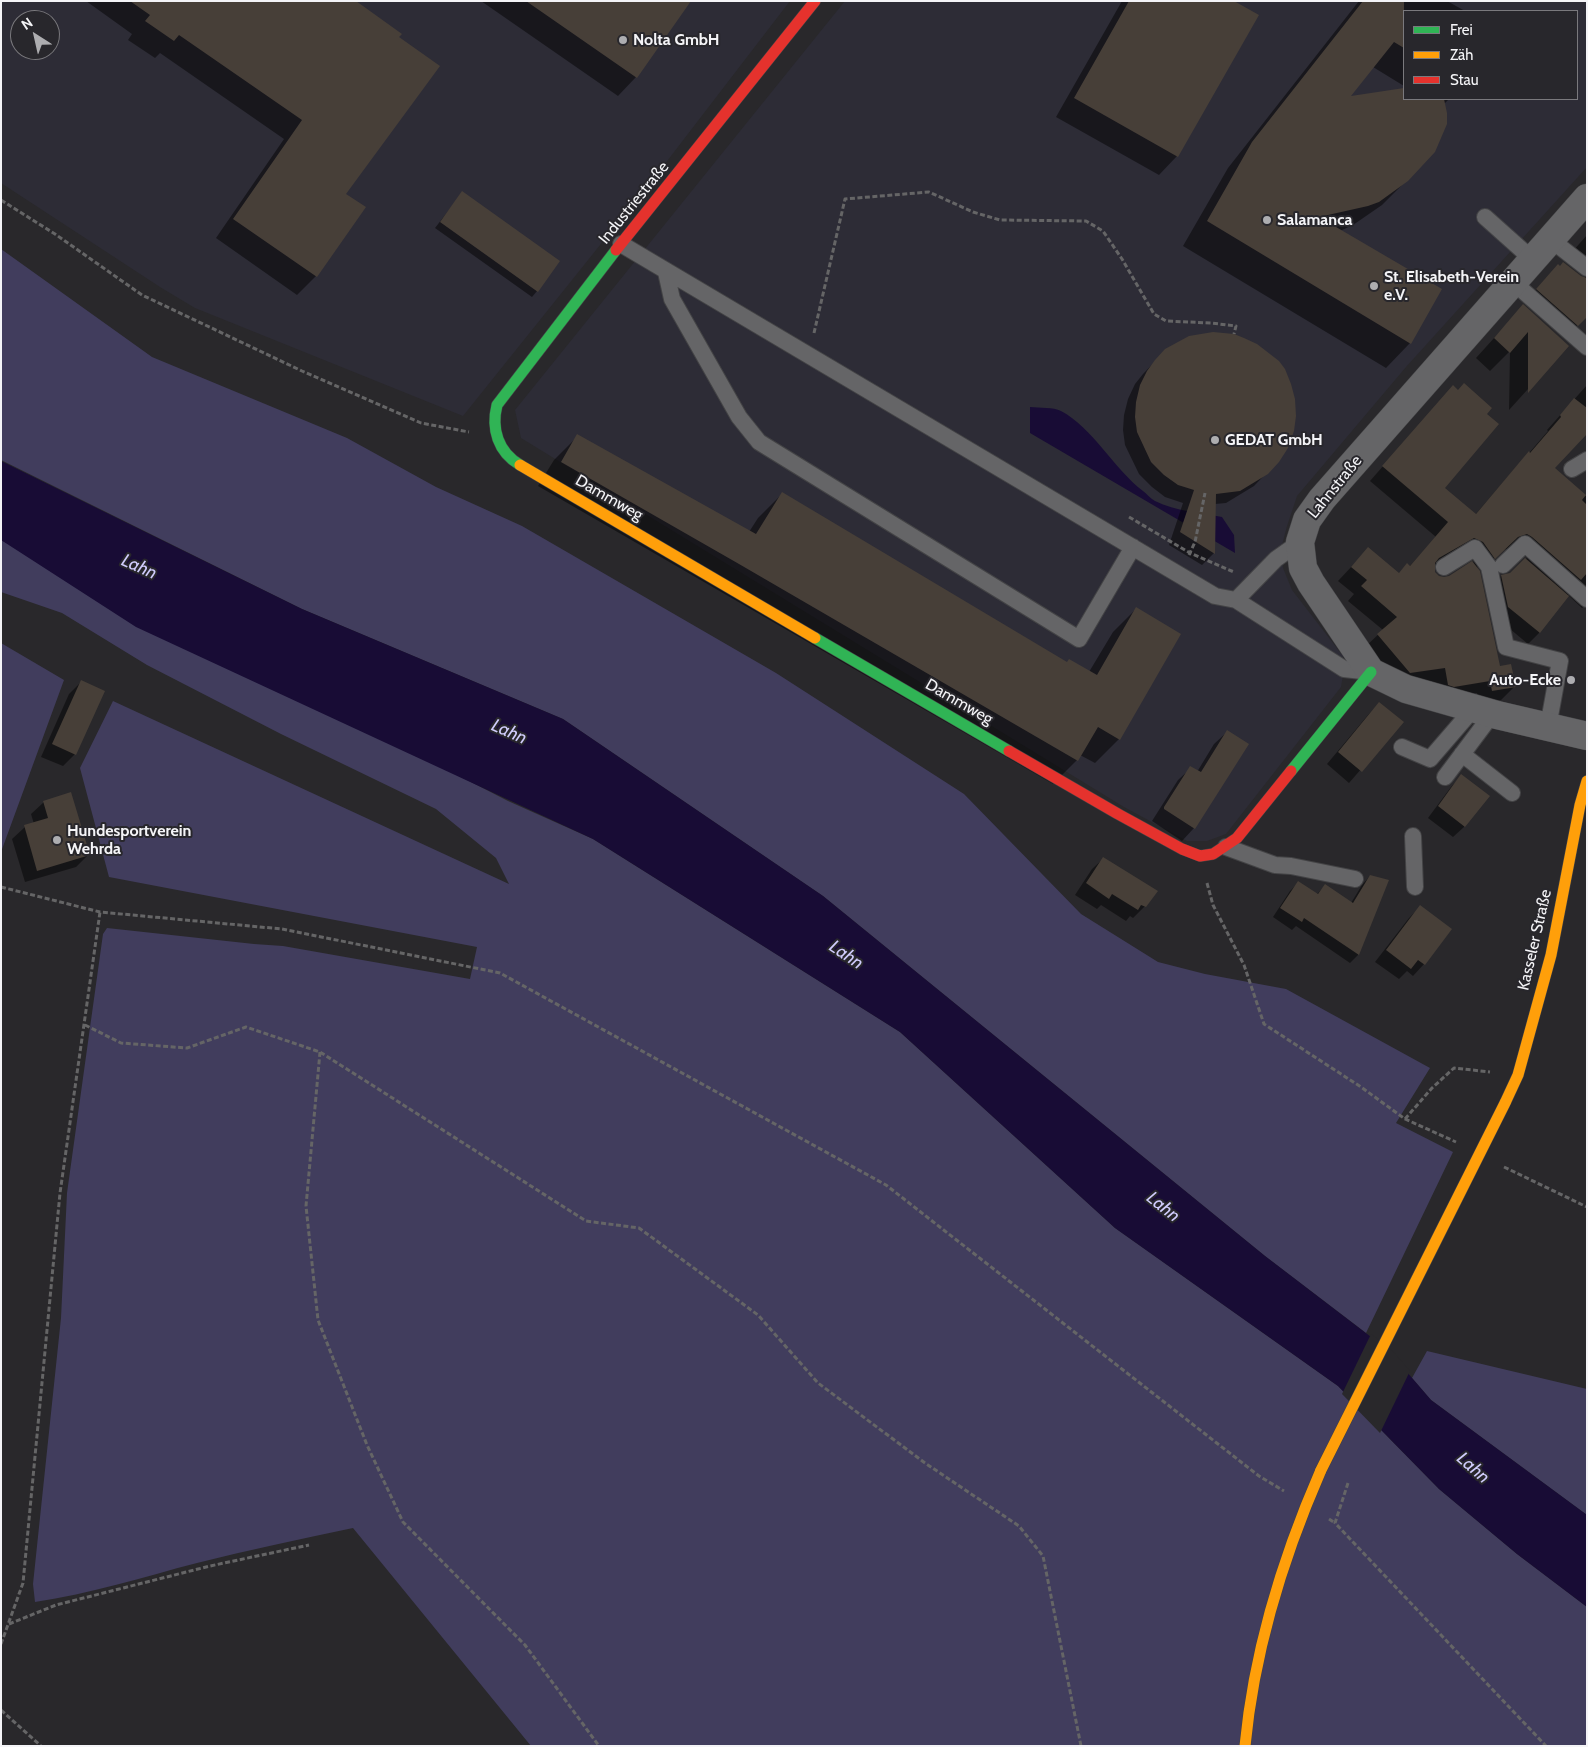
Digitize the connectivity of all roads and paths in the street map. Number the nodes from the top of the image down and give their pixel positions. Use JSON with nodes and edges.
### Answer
{"nodes":[{"id":1,"x":815,"y":1,"type":"edge"},
{"id":2,"x":1587,"y":198,"type":"edge"},
{"id":3,"x":1,"y":200,"type":"edge"},
{"id":4,"x":1485,"y":217,"type":"dead end"},
{"id":5,"x":1550,"y":239,"type":"junction"},
{"id":6,"x":621,"y":244,"type":"junction"},
{"id":7,"x":1532,"y":259,"type":"junction"},
{"id":8,"x":1587,"y":268,"type":"edge"},
{"id":9,"x":666,"y":272,"type":"junction"},
{"id":10,"x":1513,"y":282,"type":"junction"},
{"id":11,"x":814,"y":333,"type":"dead end"},
{"id":12,"x":1234,"y":334,"type":"dead end"},
{"id":13,"x":1587,"y":347,"type":"edge"},
{"id":14,"x":494,"y":432,"type":"junction"},
{"id":15,"x":1587,"y":460,"type":"edge"},
{"id":16,"x":1572,"y":469,"type":"dead end"},
{"id":17,"x":1205,"y":493,"type":"dead end"},
{"id":18,"x":1195,"y":542,"type":"dead end"},
{"id":19,"x":1300,"y":542,"type":"junction"},
{"id":20,"x":1133,"y":546,"type":"junction"},
{"id":21,"x":1190,"y":553,"type":"dead end"},
{"id":22,"x":1503,"y":565,"type":"dead end"},
{"id":23,"x":1444,"y":567,"type":"dead end"},
{"id":24,"x":1235,"y":572,"type":"dead end"},
{"id":25,"x":1587,"y":599,"type":"edge"},
{"id":26,"x":1236,"y":600,"type":"junction"},
{"id":27,"x":1371,"y":672,"type":"junction"},
{"id":28,"x":1483,"y":711,"type":"junction"},
{"id":29,"x":1548,"y":727,"type":"junction"},
{"id":30,"x":1587,"y":736,"type":"edge"},
{"id":31,"x":1402,"y":747,"type":"dead end"},
{"id":32,"x":1462,"y":754,"type":"junction"},
{"id":33,"x":1445,"y":777,"type":"dead end"},
{"id":34,"x":1587,"y":781,"type":"edge"},
{"id":35,"x":1512,"y":793,"type":"dead end"},
{"id":36,"x":1413,"y":836,"type":"dead end"},
{"id":37,"x":1226,"y":847,"type":"junction"},
{"id":38,"x":1200,"y":856,"type":"junction"},
{"id":39,"x":1355,"y":879,"type":"dead end"},
{"id":40,"x":1415,"y":886,"type":"dead end"},
{"id":41,"x":1,"y":887,"type":"edge"},
{"id":42,"x":100,"y":912,"type":"junction"},
{"id":43,"x":85,"y":1025,"type":"junction"},
{"id":44,"x":320,"y":1052,"type":"junction"},
{"id":45,"x":1518,"y":1074,"type":"junction"},
{"id":46,"x":1348,"y":1483,"type":"dead end"},
{"id":47,"x":1306,"y":1504,"type":"junction"},
{"id":48,"x":309,"y":1545,"type":"dead end"},
{"id":49,"x":8,"y":1624,"type":"junction"},
{"id":50,"x":1,"y":1644,"type":"edge"},
{"id":51,"x":1,"y":1710,"type":"edge"},
{"id":52,"x":41,"y":1746,"type":"edge"},
{"id":53,"x":599,"y":1746,"type":"edge"},
{"id":54,"x":1081,"y":1746,"type":"edge"},
{"id":55,"x":1245,"y":1746,"type":"edge"},
{"id":56,"x":1546,"y":1746,"type":"edge"}],
"edges":[{"from":1,"to":6,"type":"street","name":"Industriestraße"},
{"from":2,"to":5,"type":"street","name":"Lahnstraße"},
{"from":3,"to":14,"type":"path"},
{"from":4,"to":7,"type":"lane"},
{"from":5,"to":7,"type":"street","name":"Lahnstraße"},
{"from":5,"to":8,"type":"lane"},
{"from":6,"to":9,"type":"lane"},
{"from":6,"to":14,"type":"street","name":"Industriestraße"},
{"from":7,"to":10,"type":"street","name":"Lahnstraße"},
{"from":9,"to":20,"type":"lane"},
{"from":9,"to":20,"type":"lane"},
{"from":10,"to":13,"type":"lane"},
{"from":10,"to":19,"type":"street","name":"Lahnstraße"},
{"from":11,"to":12,"type":"path"},
{"from":14,"to":38,"type":"street","name":"Dammweg"},
{"from":15,"to":16,"type":"lane"},
{"from":17,"to":18,"type":"path"},
{"from":19,"to":26,"type":"lane"},
{"from":19,"to":27,"type":"street","name":"Lahnstraße"},
{"from":20,"to":26,"type":"lane"},
{"from":21,"to":24,"type":"path"},
{"from":22,"to":25,"type":"lane"},
{"from":23,"to":29,"type":"lane"},
{"from":26,"to":27,"type":"lane"},
{"from":27,"to":28,"type":"street"},
{"from":27,"to":37,"type":"street"},
{"from":28,"to":29,"type":"street"},
{"from":28,"to":31,"type":"lane"},
{"from":28,"to":32,"type":"lane"},
{"from":29,"to":30,"type":"street"},
{"from":32,"to":33,"type":"lane"},
{"from":32,"to":35,"type":"lane"},
{"from":34,"to":45,"type":"street","name":"Kasseler Straße"},
{"from":36,"to":40,"type":"lane"},
{"from":37,"to":38,"type":"street"},
{"from":37,"to":39,"type":"lane"},
{"from":38,"to":45,"type":"path"},
{"from":41,"to":42,"type":"path"},
{"from":42,"to":43,"type":"path"},
{"from":42,"to":47,"type":"path"},
{"from":43,"to":44,"type":"path"},
{"from":43,"to":49,"type":"path"},
{"from":44,"to":53,"type":"path"},
{"from":44,"to":54,"type":"path"},
{"from":45,"to":47,"type":"street","name":"Kasseler Straße","bridge":true},
{"from":46,"to":56,"type":"path"},
{"from":47,"to":55,"type":"street","name":"Kasseler Straße"},
{"from":48,"to":49,"type":"path"},
{"from":49,"to":50,"type":"path"},
{"from":51,"to":52,"type":"path"}]}
